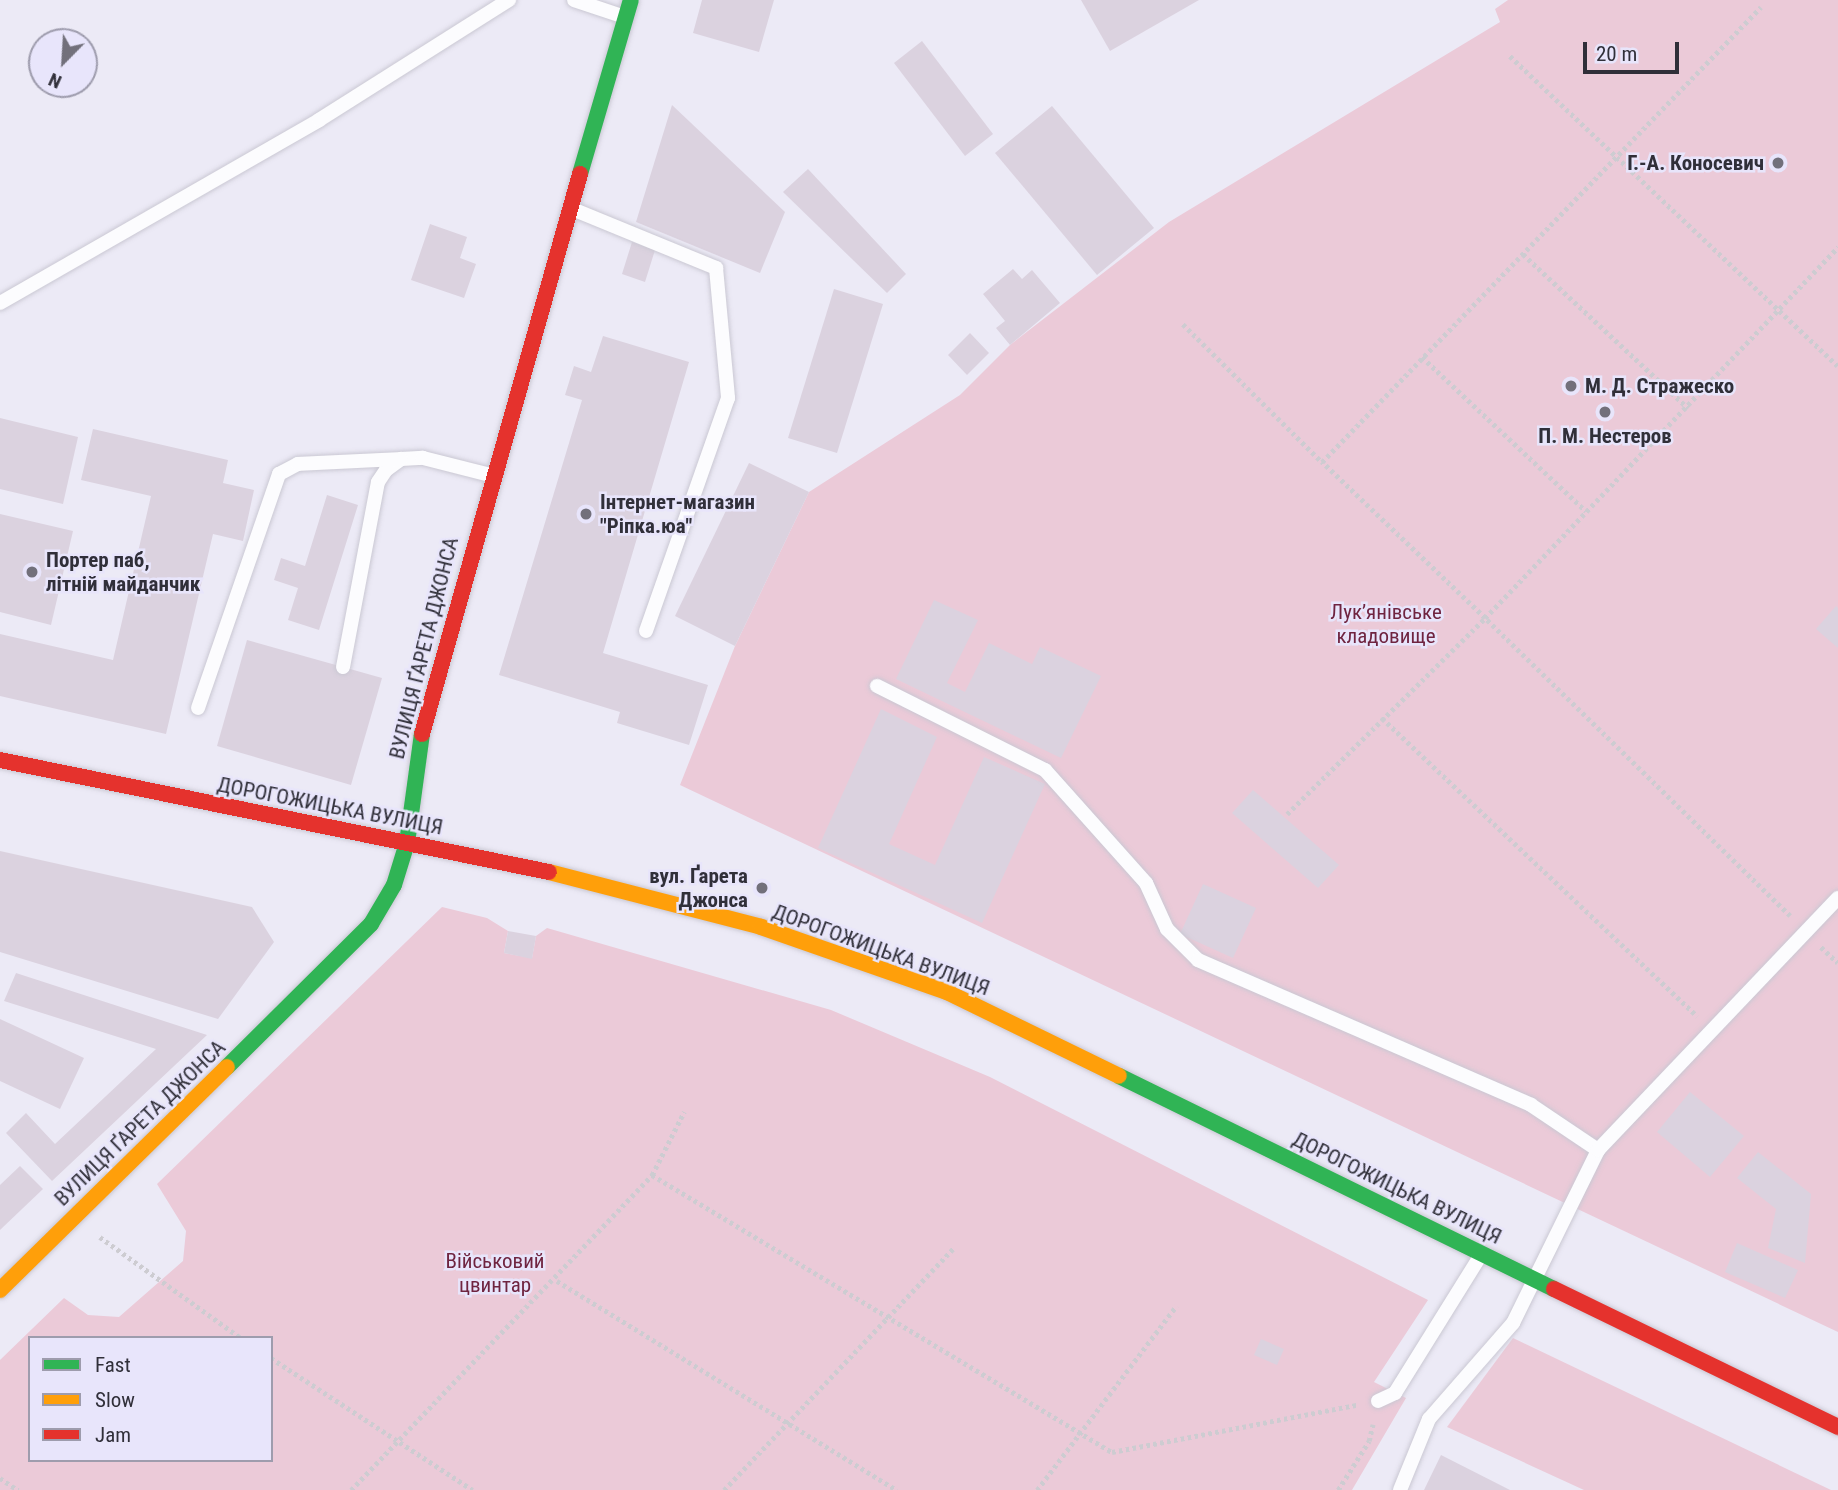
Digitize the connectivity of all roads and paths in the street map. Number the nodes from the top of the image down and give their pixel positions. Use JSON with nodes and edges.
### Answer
{"nodes":[{"id":1,"x":509,"y":0,"type":"edge"},
{"id":2,"x":574,"y":0,"type":"edge"},
{"id":3,"x":631,"y":0,"type":"edge"},
{"id":4,"x":1760,"y":8,"type":"dead end"},
{"id":5,"x":626,"y":18,"type":"junction"},
{"id":6,"x":1510,"y":56,"type":"dead end"},
{"id":7,"x":1615,"y":155,"type":"junction"},
{"id":8,"x":570,"y":208,"type":"junction"},
{"id":9,"x":1838,"y":247,"type":"edge"},
{"id":10,"x":1523,"y":254,"type":"junction"},
{"id":11,"x":0,"y":303,"type":"edge"},
{"id":12,"x":1779,"y":312,"type":"junction"},
{"id":13,"x":1183,"y":324,"type":"dead end"},
{"id":14,"x":1422,"y":357,"type":"junction"},
{"id":15,"x":1838,"y":366,"type":"edge"},
{"id":16,"x":1688,"y":408,"type":"junction"},
{"id":17,"x":401,"y":459,"type":"junction"},
{"id":18,"x":1322,"y":462,"type":"junction"},
{"id":19,"x":492,"y":476,"type":"junction"},
{"id":20,"x":1586,"y":511,"type":"junction"},
{"id":21,"x":1485,"y":618,"type":"junction"},
{"id":22,"x":646,"y":631,"type":"dead end"},
{"id":23,"x":343,"y":667,"type":"dead end"},
{"id":24,"x":877,"y":686,"type":"dead end"},
{"id":25,"x":198,"y":708,"type":"dead end"},
{"id":26,"x":1382,"y":718,"type":"junction"},
{"id":27,"x":0,"y":760,"type":"edge"},
{"id":28,"x":1287,"y":814,"type":"dead end"},
{"id":29,"x":407,"y":843,"type":"junction"},
{"id":30,"x":1838,"y":898,"type":"edge"},
{"id":31,"x":1806,"y":932,"type":"junction"},
{"id":32,"x":1712,"y":1030,"type":"junction"},
{"id":33,"x":684,"y":1112,"type":"dead end"},
{"id":34,"x":1598,"y":1150,"type":"junction"},
{"id":35,"x":652,"y":1175,"type":"junction"},
{"id":36,"x":93,"y":1233,"type":"dead end"},
{"id":37,"x":955,"y":1247,"type":"dead end"},
{"id":38,"x":1482,"y":1253,"type":"junction"},
{"id":39,"x":1538,"y":1279,"type":"junction"},
{"id":40,"x":557,"y":1281,"type":"junction"},
{"id":41,"x":0,"y":1290,"type":"edge"},
{"id":42,"x":1175,"y":1306,"type":"dead end"},
{"id":43,"x":886,"y":1319,"type":"junction"},
{"id":44,"x":238,"y":1336,"type":"edge"},
{"id":45,"x":273,"y":1359,"type":"edge"},
{"id":46,"x":1378,"y":1401,"type":"junction"},
{"id":47,"x":789,"y":1422,"type":"junction"},
{"id":48,"x":1838,"y":1427,"type":"edge"},
{"id":49,"x":1080,"y":1433,"type":"junction"},
{"id":50,"x":398,"y":1441,"type":"junction"},
{"id":51,"x":0,"y":1478,"type":"edge"},
{"id":52,"x":18,"y":1490,"type":"edge"},
{"id":53,"x":351,"y":1490,"type":"edge"},
{"id":54,"x":473,"y":1490,"type":"edge"},
{"id":55,"x":724,"y":1490,"type":"edge"},
{"id":56,"x":897,"y":1490,"type":"edge"},
{"id":57,"x":1037,"y":1490,"type":"edge"},
{"id":58,"x":1338,"y":1490,"type":"edge"},
{"id":59,"x":1400,"y":1490,"type":"edge"}],
"edges":[{"from":1,"to":11,"type":"lane"},
{"from":2,"to":5,"type":"lane"},
{"from":3,"to":5,"type":"street","name":"ВУЛИЦЯ ҐАРЕТА ДЖОНСА"},
{"from":4,"to":7,"type":"path"},
{"from":5,"to":8,"type":"street","name":"ВУЛИЦЯ ҐАРЕТА ДЖОНСА"},
{"from":6,"to":7,"type":"path"},
{"from":7,"to":10,"type":"path"},
{"from":7,"to":12,"type":"path"},
{"from":8,"to":19,"type":"street","name":"ВУЛИЦЯ ҐАРЕТА ДЖОНСА"},
{"from":8,"to":22,"type":"lane"},
{"from":9,"to":12,"type":"path"},
{"from":10,"to":14,"type":"path"},
{"from":10,"to":16,"type":"path"},
{"from":12,"to":15,"type":"path"},
{"from":12,"to":16,"type":"path"},
{"from":13,"to":18,"type":"path"},
{"from":14,"to":18,"type":"path"},
{"from":14,"to":20,"type":"path"},
{"from":16,"to":20,"type":"path"},
{"from":17,"to":19,"type":"lane"},
{"from":17,"to":23,"type":"lane"},
{"from":17,"to":25,"type":"lane"},
{"from":18,"to":21,"type":"path"},
{"from":19,"to":29,"type":"street","name":"ВУЛИЦЯ ҐАРЕТА ДЖОНСА"},
{"from":20,"to":21,"type":"path"},
{"from":21,"to":26,"type":"path"},
{"from":21,"to":31,"type":"path"},
{"from":24,"to":34,"type":"lane"},
{"from":26,"to":28,"type":"path"},
{"from":26,"to":32,"type":"path"},
{"from":27,"to":29,"type":"street","name":"ДОРОГОЖИЦЬКА ВУЛИЦЯ"},
{"from":29,"to":38,"type":"street","name":"ДОРОГОЖИЦЬКА ВУЛИЦЯ"},
{"from":29,"to":41,"type":"street","name":"ВУЛИЦЯ ҐАРЕТА ДЖОНСА"},
{"from":30,"to":31,"type":"lane"},
{"from":31,"to":32,"type":"lane"},
{"from":32,"to":34,"type":"lane"},
{"from":33,"to":35,"type":"path"},
{"from":34,"to":39,"type":"lane"},
{"from":35,"to":40,"type":"path"},
{"from":35,"to":43,"type":"path"},
{"from":36,"to":44,"type":"path"},
{"from":37,"to":43,"type":"path"},
{"from":38,"to":39,"type":"street","name":"ДОРОГОЖИЦЬКА ВУЛИЦЯ"},
{"from":38,"to":46,"type":"lane"},
{"from":39,"to":48,"type":"street","name":"ДОРОГОЖИЦЬКА ВУЛИЦЯ"},
{"from":39,"to":59,"type":"lane"},
{"from":40,"to":47,"type":"path"},
{"from":40,"to":50,"type":"path"},
{"from":42,"to":49,"type":"path"},
{"from":43,"to":47,"type":"path"},
{"from":43,"to":49,"type":"path"},
{"from":45,"to":50,"type":"path"},
{"from":46,"to":49,"type":"path"},
{"from":46,"to":58,"type":"path"},
{"from":47,"to":55,"type":"path"},
{"from":47,"to":56,"type":"path"},
{"from":49,"to":57,"type":"path"},
{"from":50,"to":53,"type":"path"},
{"from":50,"to":54,"type":"path"},
{"from":51,"to":52,"type":"path"}]}
